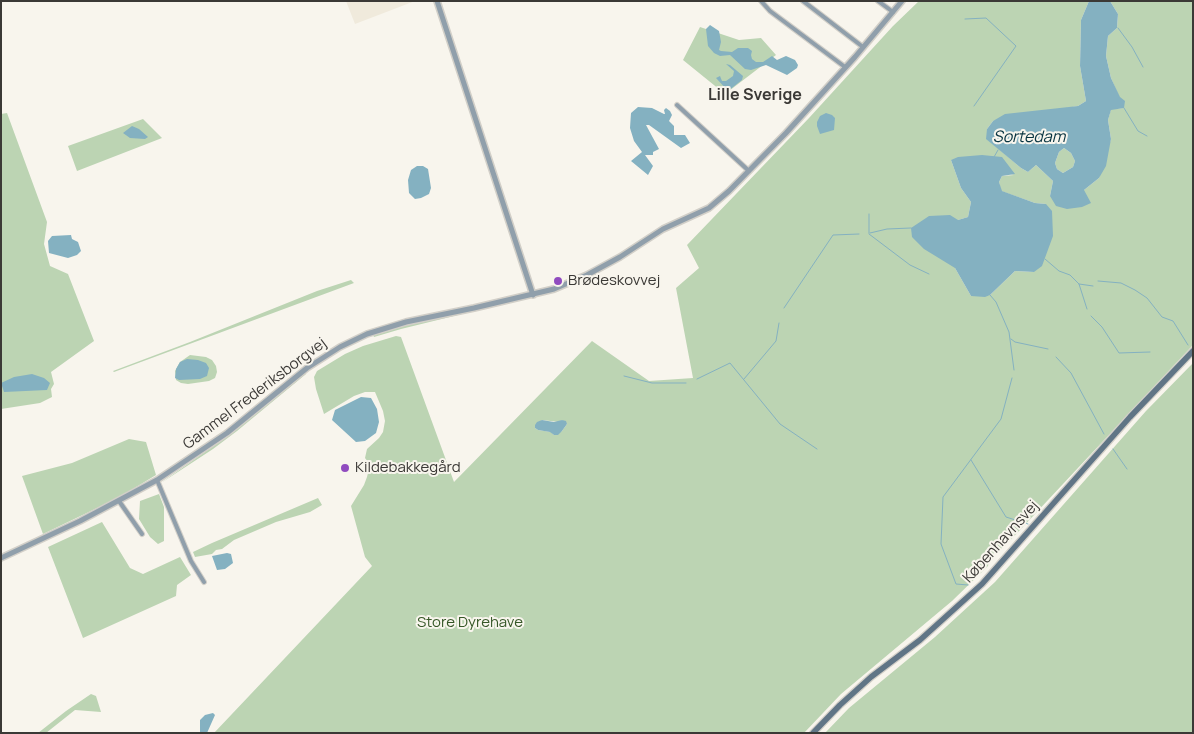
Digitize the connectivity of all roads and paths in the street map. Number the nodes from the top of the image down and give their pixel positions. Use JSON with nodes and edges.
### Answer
{"nodes":[{"id":1,"x":437,"y":1,"type":"edge"},
{"id":2,"x":761,"y":1,"type":"edge"},
{"id":3,"x":803,"y":1,"type":"edge"},
{"id":4,"x":878,"y":1,"type":"edge"},
{"id":5,"x":902,"y":1,"type":"edge"},
{"id":6,"x":893,"y":12,"type":"junction"},
{"id":7,"x":863,"y":47,"type":"junction"},
{"id":8,"x":845,"y":67,"type":"junction"},
{"id":9,"x":677,"y":105,"type":"dead end"},
{"id":10,"x":749,"y":171,"type":"junction"},
{"id":11,"x":533,"y":295,"type":"junction"},
{"id":12,"x":1193,"y":351,"type":"edge"},
{"id":13,"x":157,"y":480,"type":"junction"},
{"id":14,"x":119,"y":501,"type":"junction"},
{"id":15,"x":142,"y":534,"type":"dead end"},
{"id":16,"x":1,"y":558,"type":"edge"},
{"id":17,"x":204,"y":582,"type":"dead end"},
{"id":18,"x":813,"y":733,"type":"edge"}],
"edges":[{"from":1,"to":11,"type":"street"},
{"from":2,"to":8,"type":"street"},
{"from":3,"to":7,"type":"street"},
{"from":4,"to":6,"type":"street"},
{"from":5,"to":6,"type":"street","name":"Gammel Frederiksborgvej"},
{"from":6,"to":7,"type":"street","name":"Gammel Frederiksborgvej"},
{"from":7,"to":8,"type":"street","name":"Gammel Frederiksborgvej"},
{"from":8,"to":10,"type":"street","name":"Gammel Frederiksborgvej"},
{"from":9,"to":10,"type":"street"},
{"from":10,"to":11,"type":"street","name":"Gammel Frederiksborgvej"},
{"from":11,"to":13,"type":"street","name":"Gammel Frederiksborgvej"},
{"from":12,"to":18,"type":"main road","name":"Københavnsvej"},
{"from":13,"to":14,"type":"street","name":"Gammel Frederiksborgvej"},
{"from":13,"to":17,"type":"street"},
{"from":14,"to":15,"type":"street"},
{"from":14,"to":16,"type":"street","name":"Gammel Frederiksborgvej"}]}
